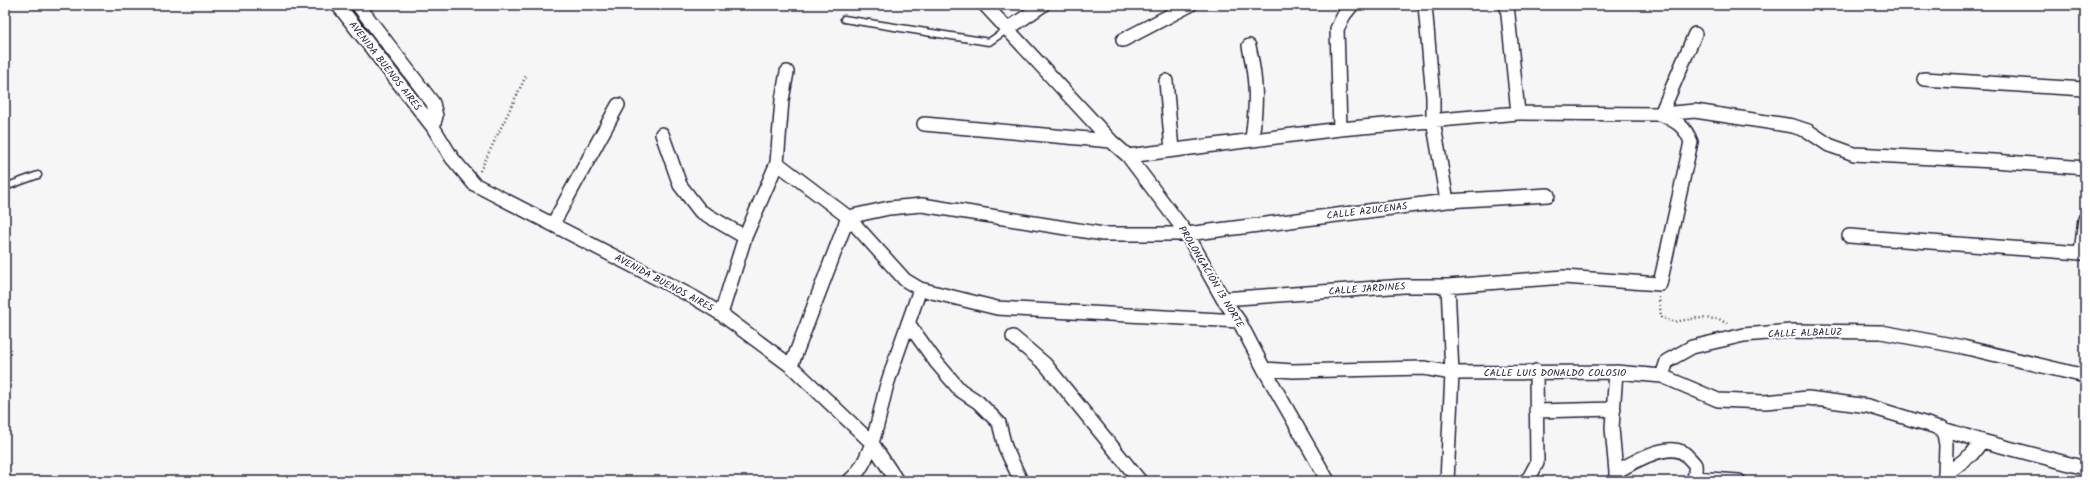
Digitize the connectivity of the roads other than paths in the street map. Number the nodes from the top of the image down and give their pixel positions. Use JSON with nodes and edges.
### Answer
{"nodes":[{"id":1,"x":338,"y":5,"type":"edge"},
{"id":2,"x":985,"y":5,"type":"edge"},
{"id":3,"x":1043,"y":5,"type":"edge"},
{"id":4,"x":1190,"y":5,"type":"edge"},
{"id":5,"x":1352,"y":5,"type":"edge"},
{"id":6,"x":1425,"y":5,"type":"edge"},
{"id":7,"x":1507,"y":5,"type":"edge"},
{"id":8,"x":365,"y":8,"type":"edge"},
{"id":9,"x":844,"y":18,"type":"dead end"},
{"id":10,"x":353,"y":25,"type":"junction"},
{"id":11,"x":1008,"y":29,"type":"junction"},
{"id":12,"x":1694,"y":34,"type":"dead end"},
{"id":13,"x":1123,"y":40,"type":"dead end"},
{"id":14,"x":1249,"y":46,"type":"dead end"},
{"id":15,"x":787,"y":72,"type":"dead end"},
{"id":16,"x":1924,"y":79,"type":"dead end"},
{"id":17,"x":1166,"y":81,"type":"dead end"},
{"id":18,"x":2085,"y":89,"type":"edge"},
{"id":19,"x":618,"y":105,"type":"dead end"},
{"id":20,"x":1518,"y":113,"type":"junction"},
{"id":21,"x":1661,"y":114,"type":"junction"},
{"id":22,"x":1433,"y":120,"type":"junction"},
{"id":23,"x":924,"y":124,"type":"dead end"},
{"id":24,"x":433,"y":127,"type":"junction"},
{"id":25,"x":1340,"y":129,"type":"junction"},
{"id":26,"x":662,"y":134,"type":"dead end"},
{"id":27,"x":1252,"y":139,"type":"junction"},
{"id":28,"x":1111,"y":141,"type":"junction"},
{"id":29,"x":1172,"y":150,"type":"junction"},
{"id":30,"x":1128,"y":156,"type":"junction"},
{"id":31,"x":777,"y":164,"type":"junction"},
{"id":32,"x":2085,"y":168,"type":"edge"},
{"id":33,"x":38,"y":175,"type":"dead end"},
{"id":34,"x":5,"y":187,"type":"edge"},
{"id":35,"x":1548,"y":195,"type":"dead end"},
{"id":36,"x":1446,"y":201,"type":"junction"},
{"id":37,"x":848,"y":217,"type":"junction"},
{"id":38,"x":2085,"y":219,"type":"edge"},
{"id":39,"x":553,"y":224,"type":"junction"},
{"id":40,"x":1187,"y":234,"type":"junction"},
{"id":41,"x":1849,"y":236,"type":"dead end"},
{"id":42,"x":745,"y":237,"type":"junction"},
{"id":43,"x":2083,"y":252,"type":"edge"},
{"id":44,"x":1448,"y":286,"type":"junction"},
{"id":45,"x":920,"y":289,"type":"junction"},
{"id":46,"x":1223,"y":299,"type":"junction"},
{"id":47,"x":721,"y":314,"type":"junction"},
{"id":48,"x":1239,"y":321,"type":"junction"},
{"id":49,"x":908,"y":323,"type":"junction"},
{"id":50,"x":1013,"y":337,"type":"dead end"},
{"id":51,"x":791,"y":366,"type":"junction"},
{"id":52,"x":1264,"y":369,"type":"junction"},
{"id":53,"x":1536,"y":371,"type":"junction"},
{"id":54,"x":1616,"y":372,"type":"junction"},
{"id":55,"x":1452,"y":373,"type":"junction"},
{"id":56,"x":1662,"y":376,"type":"junction"},
{"id":57,"x":2085,"y":376,"type":"edge"},
{"id":58,"x":1614,"y":409,"type":"junction"},
{"id":59,"x":1536,"y":410,"type":"junction"},
{"id":60,"x":1943,"y":428,"type":"junction"},
{"id":61,"x":1982,"y":441,"type":"junction"},
{"id":62,"x":872,"y":444,"type":"junction"},
{"id":63,"x":2085,"y":468,"type":"edge"},
{"id":64,"x":1616,"y":476,"type":"edge"},
{"id":65,"x":1944,"y":478,"type":"edge"},
{"id":66,"x":1694,"y":480,"type":"edge"},
{"id":67,"x":849,"y":481,"type":"edge"},
{"id":68,"x":897,"y":481,"type":"edge"},
{"id":69,"x":1021,"y":481,"type":"edge"},
{"id":70,"x":1140,"y":481,"type":"edge"},
{"id":71,"x":1328,"y":481,"type":"edge"},
{"id":72,"x":1447,"y":481,"type":"edge"},
{"id":73,"x":1525,"y":481,"type":"edge"},
{"id":74,"x":1739,"y":481,"type":"edge"}],
"edges":[{"from":1,"to":10,"type":"street","name":"AVENIDA BUENOS AIRES"},
{"from":2,"to":11,"type":"street","name":"PROLONGACIÓN 13 NORTE"},
{"from":3,"to":11,"type":"street"},
{"from":4,"to":13,"type":"street"},
{"from":5,"to":25,"type":"street"},
{"from":6,"to":22,"type":"street"},
{"from":7,"to":20,"type":"street"},
{"from":8,"to":10,"type":"street"},
{"from":8,"to":24,"type":"street","name":"AVENIDA BUENOS AIRES"},
{"from":9,"to":11,"type":"lane"},
{"from":10,"to":24,"type":"street","name":"AVENIDA BUENOS AIRES"},
{"from":11,"to":28,"type":"street","name":"PROLONGACIÓN 13 NORTE"},
{"from":12,"to":21,"type":"street"},
{"from":14,"to":27,"type":"street"},
{"from":15,"to":31,"type":"street"},
{"from":16,"to":18,"type":"street"},
{"from":17,"to":29,"type":"street"},
{"from":19,"to":39,"type":"street"},
{"from":20,"to":21,"type":"street"},
{"from":20,"to":22,"type":"street"},
{"from":21,"to":32,"type":"street"},
{"from":21,"to":44,"type":"street","name":"CALLE JARDINES"},
{"from":22,"to":25,"type":"street"},
{"from":22,"to":36,"type":"street"},
{"from":23,"to":28,"type":"street"},
{"from":24,"to":39,"type":"street","name":"AVENIDA BUENOS AIRES"},
{"from":25,"to":27,"type":"street"},
{"from":26,"to":42,"type":"street"},
{"from":27,"to":29,"type":"street"},
{"from":28,"to":30,"type":"street","name":"PROLONGACIÓN 13 NORTE"},
{"from":29,"to":30,"type":"street"},
{"from":30,"to":40,"type":"street","name":"PROLONGACIÓN 13 NORTE"},
{"from":31,"to":37,"type":"street"},
{"from":31,"to":42,"type":"street"},
{"from":33,"to":34,"type":"lane"},
{"from":35,"to":36,"type":"street","name":"CALLE AZUCENAS"},
{"from":36,"to":40,"type":"street","name":"CALLE AZUCENAS"},
{"from":37,"to":40,"type":"street","name":"CALLE AZUCENAS"},
{"from":37,"to":45,"type":"street"},
{"from":37,"to":51,"type":"street"},
{"from":38,"to":43,"type":"street"},
{"from":39,"to":47,"type":"street","name":"AVENIDA BUENOS AIRES"},
{"from":40,"to":46,"type":"street","name":"PROLONGACIÓN 13 NORTE"},
{"from":41,"to":43,"type":"street"},
{"from":42,"to":47,"type":"street"},
{"from":44,"to":46,"type":"street","name":"CALLE JARDINES"},
{"from":44,"to":55,"type":"street"},
{"from":45,"to":48,"type":"street"},
{"from":45,"to":49,"type":"street"},
{"from":46,"to":48,"type":"street","name":"PROLONGACIÓN 13 NORTE"},
{"from":47,"to":51,"type":"street","name":"AVENIDA BUENOS AIRES"},
{"from":48,"to":52,"type":"street","name":"PROLONGACIÓN 13 NORTE"},
{"from":49,"to":62,"type":"street"},
{"from":49,"to":69,"type":"street"},
{"from":50,"to":70,"type":"street"},
{"from":51,"to":62,"type":"street","name":"AVENIDA BUENOS AIRES"},
{"from":52,"to":55,"type":"street","name":"CALLE LUIS DONALDO COLOSIO"},
{"from":52,"to":71,"type":"street","name":"PROLONGACIÓN 13 NORTE"},
{"from":53,"to":54,"type":"street","name":"CALLE LUIS DONALDO COLOSIO"},
{"from":53,"to":55,"type":"street","name":"CALLE LUIS DONALDO COLOSIO"},
{"from":53,"to":59,"type":"street"},
{"from":54,"to":56,"type":"street","name":"CALLE LUIS DONALDO COLOSIO"},
{"from":54,"to":58,"type":"street"},
{"from":55,"to":72,"type":"street"},
{"from":56,"to":57,"type":"street","name":"CALLE ALBALUZ"},
{"from":56,"to":60,"type":"street","name":"CALLE LUIS DONALDO COLOSIO"},
{"from":58,"to":59,"type":"street"},
{"from":58,"to":64,"type":"street"},
{"from":59,"to":73,"type":"street"},
{"from":60,"to":61,"type":"street","name":"CALLE LUIS DONALDO COLOSIO"},
{"from":60,"to":65,"type":"street"},
{"from":61,"to":63,"type":"street","name":"CALLE LUIS DONALDO COLOSIO"},
{"from":61,"to":65,"type":"street"},
{"from":62,"to":67,"type":"street"},
{"from":62,"to":68,"type":"street","name":"AVENIDA BUENOS AIRES"},
{"from":64,"to":66,"type":"street"},
{"from":66,"to":74,"type":"street"}]}
